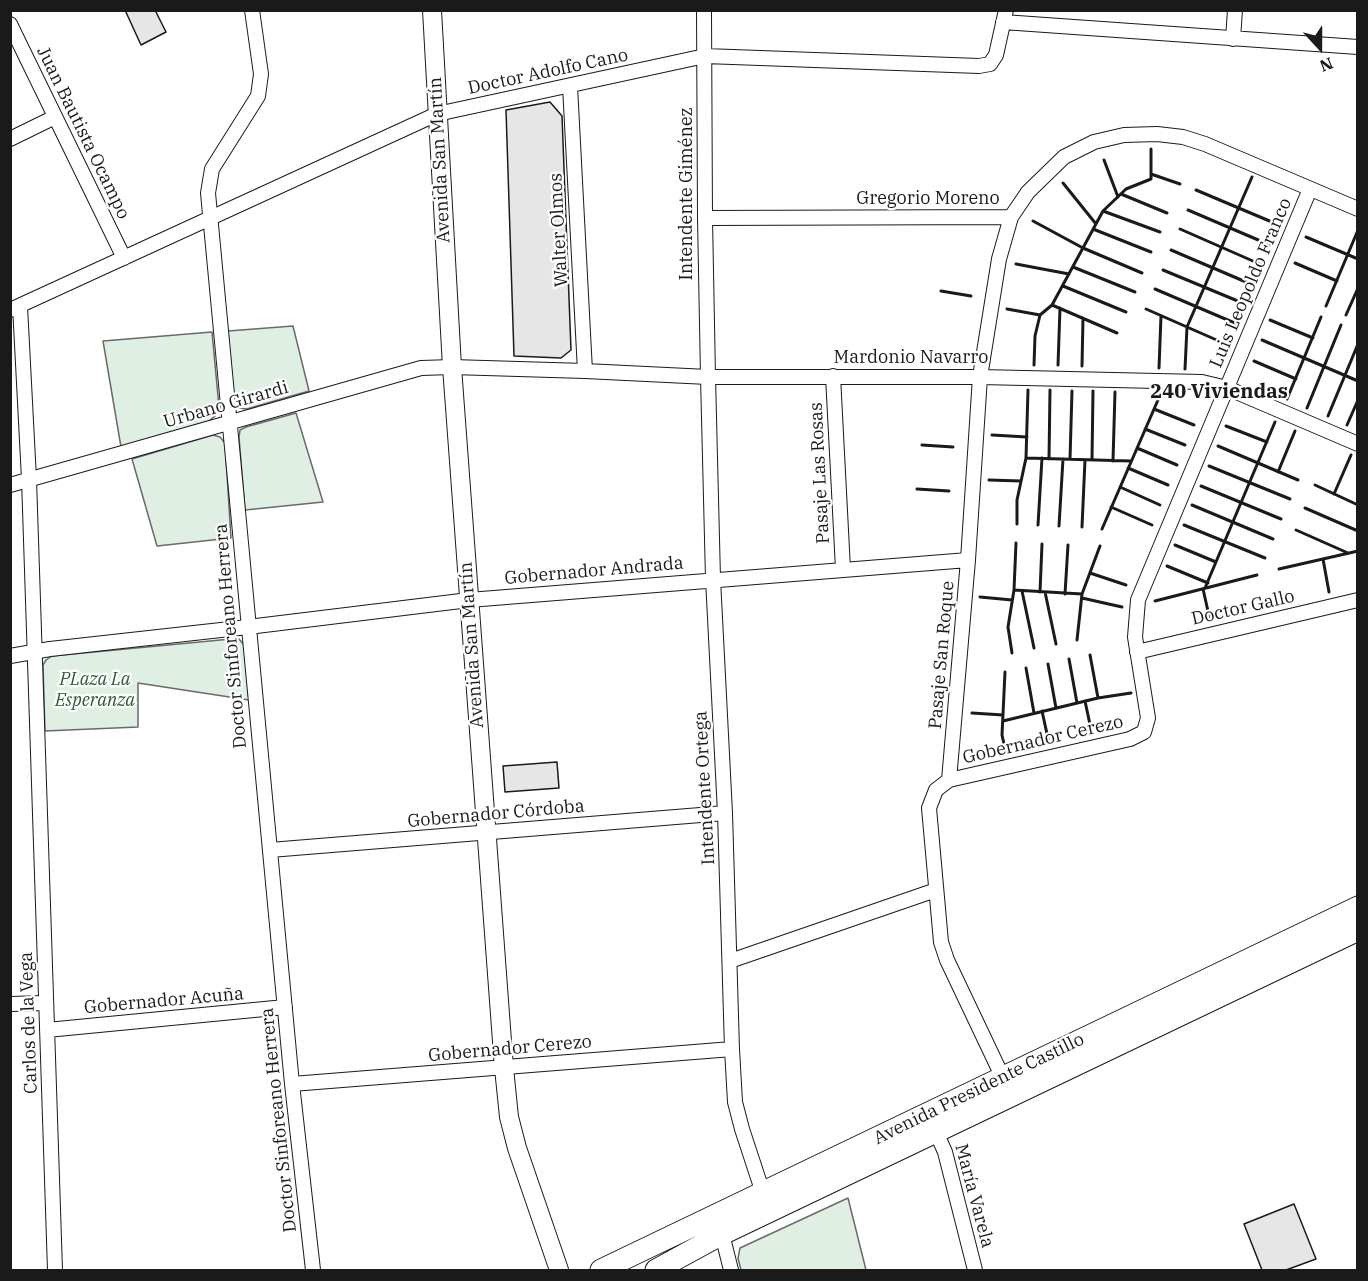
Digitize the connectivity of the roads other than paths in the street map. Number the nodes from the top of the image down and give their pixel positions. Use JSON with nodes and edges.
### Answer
{"nodes":[{"id":1,"x":252,"y":10,"type":"edge"},
{"id":2,"x":432,"y":10,"type":"edge"},
{"id":3,"x":704,"y":10,"type":"edge"},
{"id":4,"x":1235,"y":10,"type":"edge"},
{"id":5,"x":1005,"y":16,"type":"edge"},
{"id":6,"x":10,"y":24,"type":"edge"},
{"id":7,"x":1233,"y":39,"type":"junction"},
{"id":8,"x":1358,"y":47,"type":"edge"},
{"id":9,"x":705,"y":56,"type":"junction"},
{"id":10,"x":570,"y":86,"type":"junction"},
{"id":11,"x":437,"y":114,"type":"junction"},
{"id":12,"x":55,"y":117,"type":"junction"},
{"id":13,"x":10,"y":139,"type":"edge"},
{"id":14,"x":1310,"y":189,"type":"junction"},
{"id":15,"x":1358,"y":208,"type":"edge"},
{"id":16,"x":1011,"y":217,"type":"junction"},
{"id":17,"x":705,"y":218,"type":"junction"},
{"id":18,"x":210,"y":219,"type":"junction"},
{"id":19,"x":124,"y":258,"type":"junction"},
{"id":20,"x":15,"y":308,"type":"edge"},
{"id":21,"x":452,"y":368,"type":"junction"},
{"id":22,"x":585,"y":372,"type":"junction"},
{"id":23,"x":832,"y":376,"type":"junction"},
{"id":24,"x":980,"y":376,"type":"junction"},
{"id":25,"x":708,"y":377,"type":"junction"},
{"id":26,"x":1227,"y":388,"type":"junction"},
{"id":27,"x":230,"y":423,"type":"junction"},
{"id":28,"x":1358,"y":444,"type":"edge"},
{"id":29,"x":29,"y":480,"type":"junction"},
{"id":30,"x":10,"y":485,"type":"edge"},
{"id":31,"x":968,"y":560,"type":"junction"},
{"id":32,"x":843,"y":569,"type":"junction"},
{"id":33,"x":713,"y":579,"type":"junction"},
{"id":34,"x":468,"y":600,"type":"junction"},
{"id":35,"x":1358,"y":600,"type":"edge"},
{"id":36,"x":248,"y":627,"type":"junction"},
{"id":37,"x":34,"y":652,"type":"junction"},
{"id":38,"x":1137,"y":652,"type":"junction"},
{"id":39,"x":10,"y":656,"type":"edge"},
{"id":40,"x":1144,"y":732,"type":"joint"},
{"id":41,"x":949,"y":780,"type":"junction"},
{"id":42,"x":725,"y":813,"type":"junction"},
{"id":43,"x":486,"y":833,"type":"junction"},
{"id":44,"x":270,"y":850,"type":"junction"},
{"id":45,"x":936,"y":890,"type":"junction"},
{"id":46,"x":1358,"y":907,"type":"edge"},
{"id":47,"x":1358,"y":930,"type":"edge"},
{"id":48,"x":730,"y":961,"type":"junction"},
{"id":49,"x":46,"y":1002,"type":"junction"},
{"id":50,"x":10,"y":1004,"type":"edge"},
{"id":51,"x":285,"y":1007,"type":"junction"},
{"id":52,"x":47,"y":1030,"type":"junction"},
{"id":53,"x":732,"y":1049,"type":"junction"},
{"id":54,"x":504,"y":1068,"type":"junction"},
{"id":55,"x":1003,"y":1078,"type":"junction"},
{"id":56,"x":292,"y":1084,"type":"junction"},
{"id":57,"x":936,"y":1132,"type":"junction"},
{"id":58,"x":763,"y":1193,"type":"junction"},
{"id":59,"x":722,"y":1234,"type":"junction"},
{"id":60,"x":56,"y":1270,"type":"edge"},
{"id":61,"x":313,"y":1270,"type":"edge"},
{"id":62,"x":559,"y":1270,"type":"edge"},
{"id":63,"x":601,"y":1270,"type":"edge"},
{"id":64,"x":656,"y":1270,"type":"edge"},
{"id":65,"x":731,"y":1270,"type":"edge"},
{"id":66,"x":975,"y":1270,"type":"edge"}],
"edges":[{"from":1,"to":18,"type":"street","name":"Doctor Sinforeano Herrera"},
{"from":2,"to":11,"type":"main road","name":"Avenida San Martín"},
{"from":3,"to":9,"type":"street","name":"Intendente Giménez"},
{"from":4,"to":7,"type":"street"},
{"from":5,"to":7,"type":"street"},
{"from":5,"to":9,"type":"street","name":"Doctor Adolfo Cano"},
{"from":6,"to":12,"type":"street","name":"Juan Bautista Ocampo"},
{"from":7,"to":8,"type":"street"},
{"from":9,"to":10,"type":"street","name":"Doctor Adolfo Cano"},
{"from":9,"to":17,"type":"street","name":"Intendente Giménez"},
{"from":10,"to":11,"type":"street","name":"Doctor Adolfo Cano"},
{"from":10,"to":22,"type":"street","name":"Walter Olmos"},
{"from":11,"to":18,"type":"street","name":"Doctor Adolfo Cano"},
{"from":11,"to":21,"type":"main road","name":"Avenida San Martín"},
{"from":12,"to":13,"type":"street"},
{"from":12,"to":19,"type":"street","name":"Juan Bautista Ocampo"},
{"from":14,"to":15,"type":"street","name":"Gregorio Moreno"},
{"from":14,"to":16,"type":"street","name":"Gregorio Moreno"},
{"from":14,"to":26,"type":"street","name":"Luis Leopoldo Franco"},
{"from":16,"to":17,"type":"street","name":"Gregorio Moreno"},
{"from":16,"to":24,"type":"street","name":"Pasaje San Roque"},
{"from":17,"to":25,"type":"street","name":"Intendente Giménez"},
{"from":18,"to":19,"type":"street","name":"Doctor Adolfo Cano"},
{"from":18,"to":27,"type":"street","name":"Doctor Sinforeano Herrera"},
{"from":19,"to":20,"type":"street","name":"Doctor Adolfo Cano"},
{"from":20,"to":29,"type":"street","name":"Carlos de la Vega"},
{"from":21,"to":22,"type":"street","name":"Mardonio Navarro"},
{"from":21,"to":27,"type":"street","name":"Urbano Girardi"},
{"from":21,"to":34,"type":"main road","name":"Avenida San Martín"},
{"from":22,"to":25,"type":"street","name":"Mardonio Navarro"},
{"from":23,"to":24,"type":"street","name":"Mardonio Navarro"},
{"from":23,"to":25,"type":"street","name":"Mardonio Navarro"},
{"from":23,"to":32,"type":"street","name":"Pasaje Las Rosas"},
{"from":24,"to":26,"type":"street","name":"Mardonio Navarro"},
{"from":24,"to":31,"type":"street","name":"Pasaje San Roque"},
{"from":25,"to":33,"type":"street","name":"Intendente Ortega"},
{"from":26,"to":28,"type":"street","name":"Mardonio Navarro"},
{"from":26,"to":38,"type":"street","name":"Luis Leopoldo Franco"},
{"from":27,"to":29,"type":"street","name":"Urbano Girardi"},
{"from":27,"to":36,"type":"street","name":"Doctor Sinforeano Herrera"},
{"from":29,"to":30,"type":"street","name":"Urbano Girardi"},
{"from":29,"to":37,"type":"street","name":"Carlos de la Vega"},
{"from":31,"to":32,"type":"street","name":"Gobernador Andrada"},
{"from":31,"to":41,"type":"street","name":"Pasaje San Roque"},
{"from":32,"to":33,"type":"street","name":"Gobernador Andrada"},
{"from":33,"to":34,"type":"street","name":"Gobernador Andrada"},
{"from":33,"to":42,"type":"street","name":"Intendente Ortega"},
{"from":34,"to":36,"type":"street","name":"Gobernador Andrada"},
{"from":34,"to":43,"type":"main road","name":"Avenida San Martín"},
{"from":35,"to":38,"type":"street","name":"Doctor Gallo"},
{"from":36,"to":37,"type":"street","name":"Gobernador Andrada"},
{"from":36,"to":44,"type":"street","name":"Doctor Sinforeano Herrera"},
{"from":37,"to":39,"type":"street","name":"Gobernador Andrada"},
{"from":37,"to":49,"type":"street","name":"Carlos de la Vega"},
{"from":38,"to":40,"type":"street","name":"Luis Leopoldo Franco"},
{"from":40,"to":41,"type":"street","name":"Gobernador Cerezo"},
{"from":41,"to":45,"type":"street"},
{"from":42,"to":43,"type":"street","name":"Gobernador Córdoba"},
{"from":42,"to":48,"type":"street","name":"Intendente Ortega"},
{"from":43,"to":44,"type":"street","name":"Gobernador Córdoba"},
{"from":43,"to":54,"type":"main road","name":"Avenida San Martín"},
{"from":44,"to":51,"type":"street","name":"Doctor Sinforeano Herrera"},
{"from":45,"to":48,"type":"street"},
{"from":45,"to":55,"type":"street"},
{"from":46,"to":55,"type":"main road","name":"Avenida Presidente Castillo"},
{"from":47,"to":57,"type":"main road","name":"Avenida Presidente Castillo"},
{"from":48,"to":53,"type":"street","name":"Intendente Ortega"},
{"from":49,"to":50,"type":"street"},
{"from":49,"to":52,"type":"street","name":"Carlos de la Vega"},
{"from":51,"to":52,"type":"street","name":"Gobernador Acuña"},
{"from":51,"to":56,"type":"street","name":"Doctor Sinforeano Herrera"},
{"from":52,"to":60,"type":"street","name":"Carlos de la Vega"},
{"from":53,"to":54,"type":"street","name":"Gobernador Cerezo"},
{"from":53,"to":58,"type":"street","name":"Intendente Ortega"},
{"from":54,"to":56,"type":"street","name":"Gobernador Cerezo"},
{"from":54,"to":62,"type":"main road","name":"Avenida San Martín"},
{"from":55,"to":58,"type":"main road","name":"Avenida Presidente Castillo"},
{"from":56,"to":61,"type":"street","name":"Doctor Sinforeano Herrera"},
{"from":57,"to":59,"type":"main road","name":"Avenida Presidente Castillo"},
{"from":57,"to":66,"type":"street","name":"María Varela"},
{"from":58,"to":63,"type":"main road","name":"Avenida Presidente Castillo"},
{"from":59,"to":64,"type":"main road","name":"Avenida Presidente Castillo"},
{"from":59,"to":65,"type":"street"}]}
